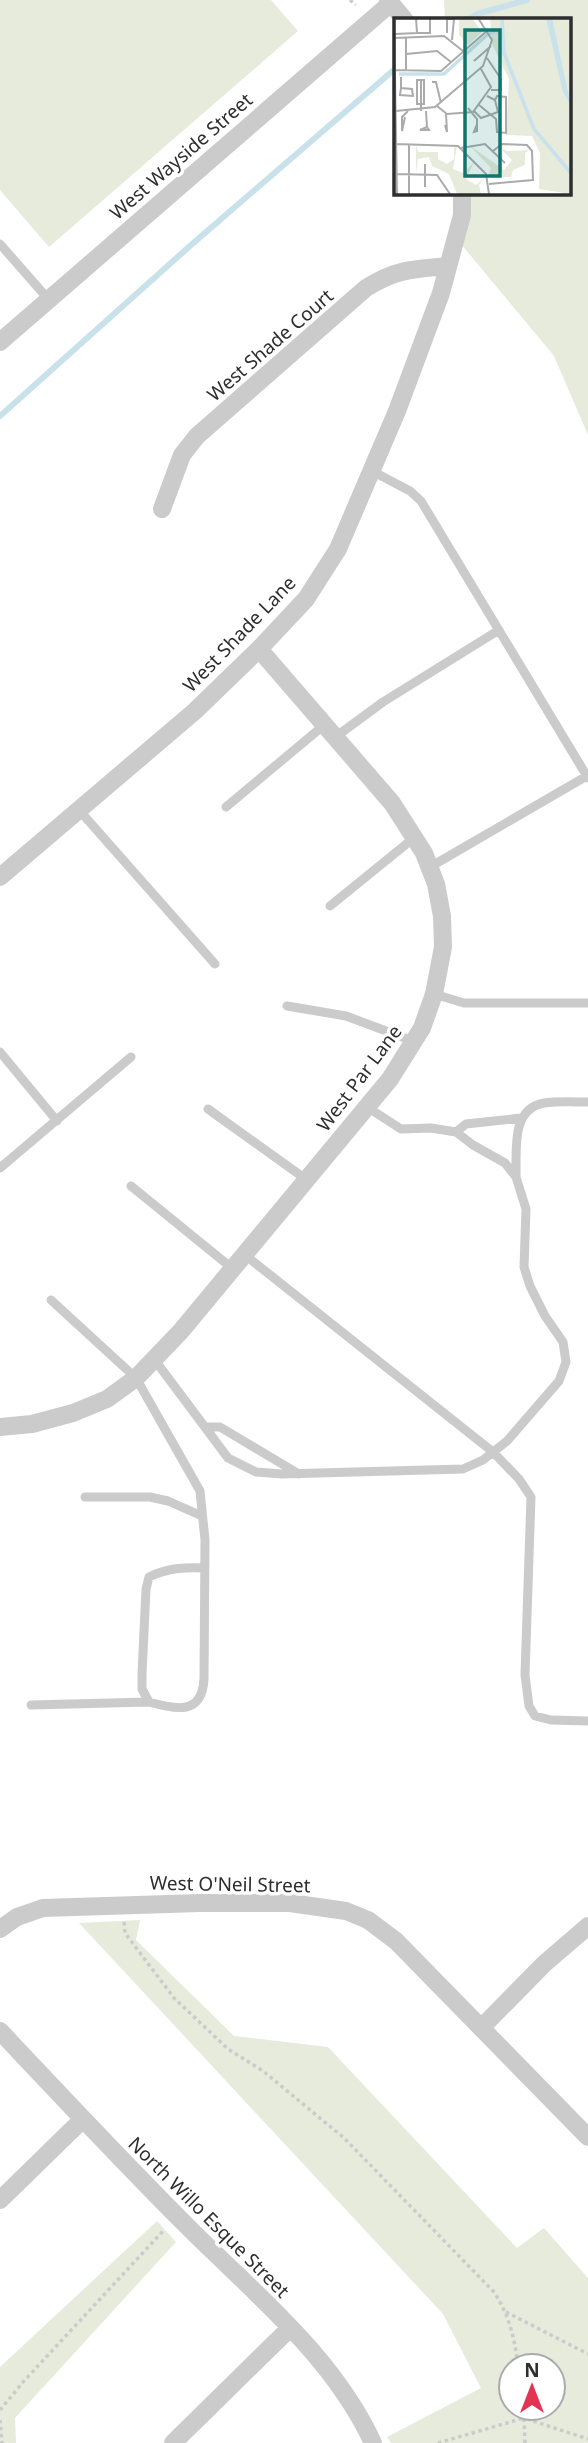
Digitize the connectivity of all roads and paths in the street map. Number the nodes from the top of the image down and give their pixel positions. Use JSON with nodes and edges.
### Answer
{"nodes":[{"id":1,"x":350,"y":0,"type":"edge"},
{"id":2,"x":389,"y":2,"type":"edge"},
{"id":3,"x":356,"y":5,"type":"dead end"},
{"id":4,"x":403,"y":18,"type":"edge"},
{"id":5,"x":462,"y":194,"type":"edge"},
{"id":6,"x":0,"y":244,"type":"edge"},
{"id":7,"x":448,"y":266,"type":"junction"},
{"id":8,"x":50,"y":300,"type":"junction"},
{"id":9,"x":0,"y":342,"type":"edge"},
{"id":10,"x":372,"y":471,"type":"junction"},
{"id":11,"x":162,"y":509,"type":"dead end"},
{"id":12,"x":499,"y":630,"type":"junction"},
{"id":13,"x":259,"y":649,"type":"junction"},
{"id":14,"x":329,"y":732,"type":"junction"},
{"id":15,"x":588,"y":777,"type":"edge"},
{"id":16,"x":226,"y":807,"type":"dead end"},
{"id":17,"x":79,"y":810,"type":"junction"},
{"id":18,"x":415,"y":837,"type":"junction"},
{"id":19,"x":430,"y":867,"type":"junction"},
{"id":20,"x":0,"y":877,"type":"edge"},
{"id":21,"x":330,"y":906,"type":"dead end"},
{"id":22,"x":215,"y":964,"type":"dead end"},
{"id":23,"x":434,"y":994,"type":"junction"},
{"id":24,"x":588,"y":1003,"type":"edge"},
{"id":25,"x":288,"y":1006,"type":"dead end"},
{"id":26,"x":413,"y":1041,"type":"junction"},
{"id":27,"x":0,"y":1052,"type":"edge"},
{"id":28,"x":131,"y":1057,"type":"dead end"},
{"id":29,"x":588,"y":1102,"type":"edge"},
{"id":30,"x":367,"y":1107,"type":"junction"},
{"id":31,"x":208,"y":1109,"type":"dead end"},
{"id":32,"x":521,"y":1118,"type":"junction"},
{"id":33,"x":57,"y":1121,"type":"junction"},
{"id":34,"x":456,"y":1132,"type":"junction"},
{"id":35,"x":0,"y":1168,"type":"edge"},
{"id":36,"x":516,"y":1177,"type":"junction"},
{"id":37,"x":307,"y":1180,"type":"junction"},
{"id":38,"x":131,"y":1186,"type":"dead end"},
{"id":39,"x":245,"y":1255,"type":"junction"},
{"id":40,"x":233,"y":1269,"type":"junction"},
{"id":41,"x":51,"y":1300,"type":"dead end"},
{"id":42,"x":154,"y":1359,"type":"junction"},
{"id":43,"x":136,"y":1378,"type":"junction"},
{"id":44,"x":0,"y":1427,"type":"edge"},
{"id":45,"x":206,"y":1427,"type":"junction"},
{"id":46,"x":493,"y":1452,"type":"junction"},
{"id":47,"x":299,"y":1474,"type":"junction"},
{"id":48,"x":85,"y":1497,"type":"dead end"},
{"id":49,"x":202,"y":1516,"type":"junction"},
{"id":50,"x":205,"y":1567,"type":"junction"},
{"id":51,"x":149,"y":1702,"type":"junction"},
{"id":52,"x":31,"y":1705,"type":"dead end"},
{"id":53,"x":588,"y":1721,"type":"edge"},
{"id":54,"x":124,"y":1919,"type":"dead end"},
{"id":55,"x":588,"y":1926,"type":"edge"},
{"id":56,"x":0,"y":1929,"type":"edge"},
{"id":57,"x":481,"y":2028,"type":"junction"},
{"id":58,"x":0,"y":2031,"type":"edge"},
{"id":59,"x":83,"y":2119,"type":"junction"},
{"id":60,"x":588,"y":2137,"type":"edge"},
{"id":61,"x":0,"y":2200,"type":"edge"},
{"id":62,"x":164,"y":2230,"type":"dead end"},
{"id":63,"x":506,"y":2312,"type":"junction"},
{"id":64,"x":290,"y":2328,"type":"junction"},
{"id":65,"x":517,"y":2352,"type":"edge"},
{"id":66,"x":588,"y":2354,"type":"edge"},
{"id":67,"x":0,"y":2410,"type":"edge"},
{"id":68,"x":0,"y":2420,"type":"edge"},
{"id":69,"x":510,"y":2422,"type":"edge"},
{"id":70,"x":524,"y":2422,"type":"edge"},
{"id":71,"x":536,"y":2422,"type":"edge"},
{"id":72,"x":588,"y":2439,"type":"edge"},
{"id":73,"x":2,"y":2443,"type":"edge"},
{"id":74,"x":173,"y":2443,"type":"edge"},
{"id":75,"x":373,"y":2443,"type":"edge"},
{"id":76,"x":438,"y":2443,"type":"edge"},
{"id":77,"x":525,"y":2443,"type":"edge"}],
"edges":[{"from":1,"to":3,"type":"path"},
{"from":2,"to":4,"type":"street"},
{"from":2,"to":8,"type":"street","name":"West Wayside Street"},
{"from":5,"to":7,"type":"street","name":"West Shade Lane"},
{"from":6,"to":8,"type":"lane"},
{"from":7,"to":10,"type":"street","name":"West Shade Lane"},
{"from":7,"to":11,"type":"street","name":"West Shade Court"},
{"from":8,"to":9,"type":"street","name":"West Wayside Street"},
{"from":10,"to":12,"type":"lane"},
{"from":10,"to":13,"type":"street","name":"West Shade Lane"},
{"from":12,"to":14,"type":"lane"},
{"from":12,"to":15,"type":"lane"},
{"from":13,"to":14,"type":"street","name":"West Par Lane"},
{"from":13,"to":17,"type":"street","name":"West Shade Lane"},
{"from":14,"to":16,"type":"lane"},
{"from":14,"to":18,"type":"street","name":"West Par Lane"},
{"from":15,"to":19,"type":"lane"},
{"from":17,"to":20,"type":"street","name":"West Shade Lane"},
{"from":17,"to":22,"type":"lane"},
{"from":18,"to":19,"type":"street","name":"West Par Lane"},
{"from":18,"to":21,"type":"lane"},
{"from":19,"to":23,"type":"street","name":"West Par Lane"},
{"from":23,"to":24,"type":"lane"},
{"from":23,"to":26,"type":"street","name":"West Par Lane"},
{"from":25,"to":26,"type":"lane"},
{"from":26,"to":30,"type":"street","name":"West Par Lane"},
{"from":27,"to":33,"type":"lane"},
{"from":28,"to":33,"type":"lane"},
{"from":29,"to":32,"type":"lane"},
{"from":30,"to":34,"type":"lane"},
{"from":30,"to":37,"type":"street","name":"West Par Lane"},
{"from":31,"to":37,"type":"lane"},
{"from":32,"to":34,"type":"lane"},
{"from":32,"to":36,"type":"lane"},
{"from":33,"to":35,"type":"lane"},
{"from":34,"to":36,"type":"lane"},
{"from":36,"to":46,"type":"lane"},
{"from":37,"to":39,"type":"street","name":"West Par Lane"},
{"from":38,"to":40,"type":"lane"},
{"from":39,"to":40,"type":"street","name":"West Par Lane"},
{"from":39,"to":46,"type":"lane"},
{"from":40,"to":42,"type":"street","name":"West Par Lane"},
{"from":41,"to":43,"type":"lane"},
{"from":42,"to":43,"type":"street","name":"West Par Lane"},
{"from":42,"to":45,"type":"lane"},
{"from":43,"to":44,"type":"street","name":"West Par Lane"},
{"from":43,"to":49,"type":"lane"},
{"from":45,"to":47,"type":"lane"},
{"from":45,"to":47,"type":"lane"},
{"from":46,"to":47,"type":"lane"},
{"from":46,"to":53,"type":"lane"},
{"from":48,"to":49,"type":"lane"},
{"from":49,"to":50,"type":"lane"},
{"from":50,"to":51,"type":"lane"},
{"from":50,"to":51,"type":"lane"},
{"from":51,"to":52,"type":"lane"},
{"from":54,"to":63,"type":"path"},
{"from":55,"to":57,"type":"street"},
{"from":56,"to":57,"type":"street","name":"West O'Neil Street"},
{"from":57,"to":60,"type":"street","name":"West O'Neil Street"},
{"from":58,"to":59,"type":"street","name":"North Willo Esque Street"},
{"from":59,"to":61,"type":"street"},
{"from":59,"to":64,"type":"street","name":"North Willo Esque Street"},
{"from":62,"to":67,"type":"path"},
{"from":63,"to":65,"type":"path"},
{"from":63,"to":66,"type":"path"},
{"from":64,"to":74,"type":"street"},
{"from":64,"to":75,"type":"street","name":"North Willo Esque Street"},
{"from":68,"to":73,"type":"path"},
{"from":69,"to":76,"type":"path"},
{"from":70,"to":77,"type":"path"},
{"from":71,"to":72,"type":"path"}]}
